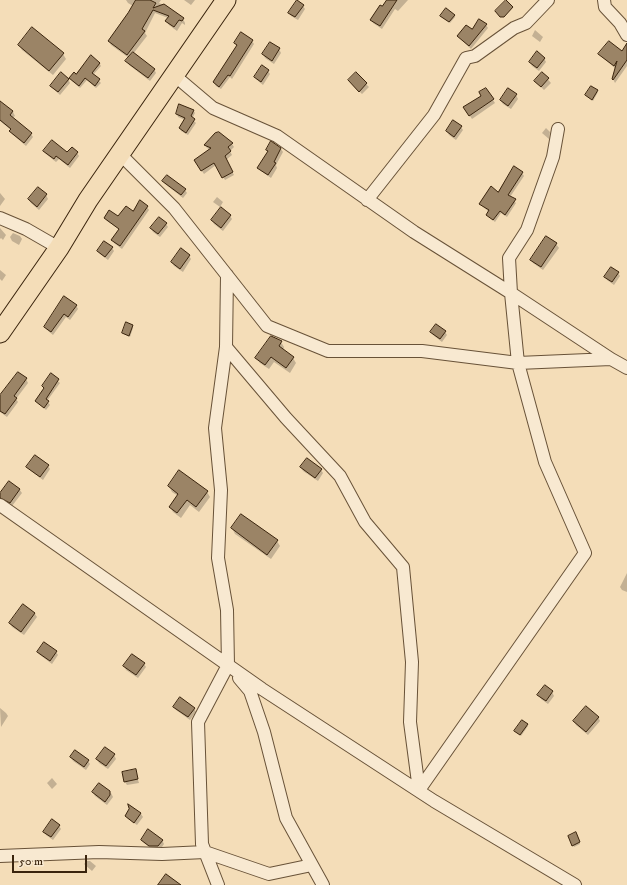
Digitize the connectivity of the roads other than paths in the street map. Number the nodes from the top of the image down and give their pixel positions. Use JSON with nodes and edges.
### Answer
{"nodes":[{"id":1,"x":226,"y":0,"type":"edge"},
{"id":2,"x":548,"y":0,"type":"edge"},
{"id":3,"x":604,"y":0,"type":"edge"},
{"id":4,"x":627,"y":35,"type":"edge"},
{"id":5,"x":174,"y":76,"type":"junction"},
{"id":6,"x":558,"y":129,"type":"dead end"},
{"id":7,"x":120,"y":155,"type":"junction"},
{"id":8,"x":368,"y":200,"type":"junction"},
{"id":9,"x":0,"y":218,"type":"edge"},
{"id":10,"x":59,"y":248,"type":"junction"},
{"id":11,"x":227,"y":275,"type":"junction"},
{"id":12,"x":511,"y":293,"type":"junction"},
{"id":13,"x":0,"y":334,"type":"edge"},
{"id":14,"x":226,"y":347,"type":"junction"},
{"id":15,"x":611,"y":359,"type":"junction"},
{"id":16,"x":518,"y":363,"type":"junction"},
{"id":17,"x":627,"y":368,"type":"edge"},
{"id":18,"x":0,"y":505,"type":"edge"},
{"id":19,"x":228,"y":665,"type":"junction"},
{"id":20,"x":419,"y":790,"type":"junction"},
{"id":21,"x":205,"y":852,"type":"junction"},
{"id":22,"x":0,"y":856,"type":"edge"},
{"id":23,"x":312,"y":865,"type":"junction"},
{"id":24,"x":218,"y":885,"type":"edge"},
{"id":25,"x":323,"y":885,"type":"edge"},
{"id":26,"x":575,"y":885,"type":"edge"}],
"edges":[{"from":1,"to":5,"type":"main road"},
{"from":2,"to":8,"type":"street"},
{"from":3,"to":4,"type":"street"},
{"from":5,"to":7,"type":"main road"},
{"from":5,"to":8,"type":"street"},
{"from":6,"to":12,"type":"street"},
{"from":7,"to":10,"type":"main road"},
{"from":7,"to":11,"type":"street"},
{"from":8,"to":12,"type":"street"},
{"from":9,"to":10,"type":"street"},
{"from":10,"to":13,"type":"main road"},
{"from":11,"to":14,"type":"street"},
{"from":11,"to":16,"type":"street"},
{"from":12,"to":15,"type":"street"},
{"from":12,"to":16,"type":"street"},
{"from":14,"to":19,"type":"street"},
{"from":14,"to":20,"type":"street"},
{"from":15,"to":16,"type":"street"},
{"from":15,"to":17,"type":"street"},
{"from":16,"to":20,"type":"street"},
{"from":18,"to":19,"type":"street"},
{"from":19,"to":20,"type":"street"},
{"from":19,"to":21,"type":"street"},
{"from":19,"to":23,"type":"street"},
{"from":20,"to":26,"type":"street"},
{"from":21,"to":22,"type":"street"},
{"from":21,"to":23,"type":"street"},
{"from":21,"to":24,"type":"street"},
{"from":23,"to":25,"type":"street"}]}
